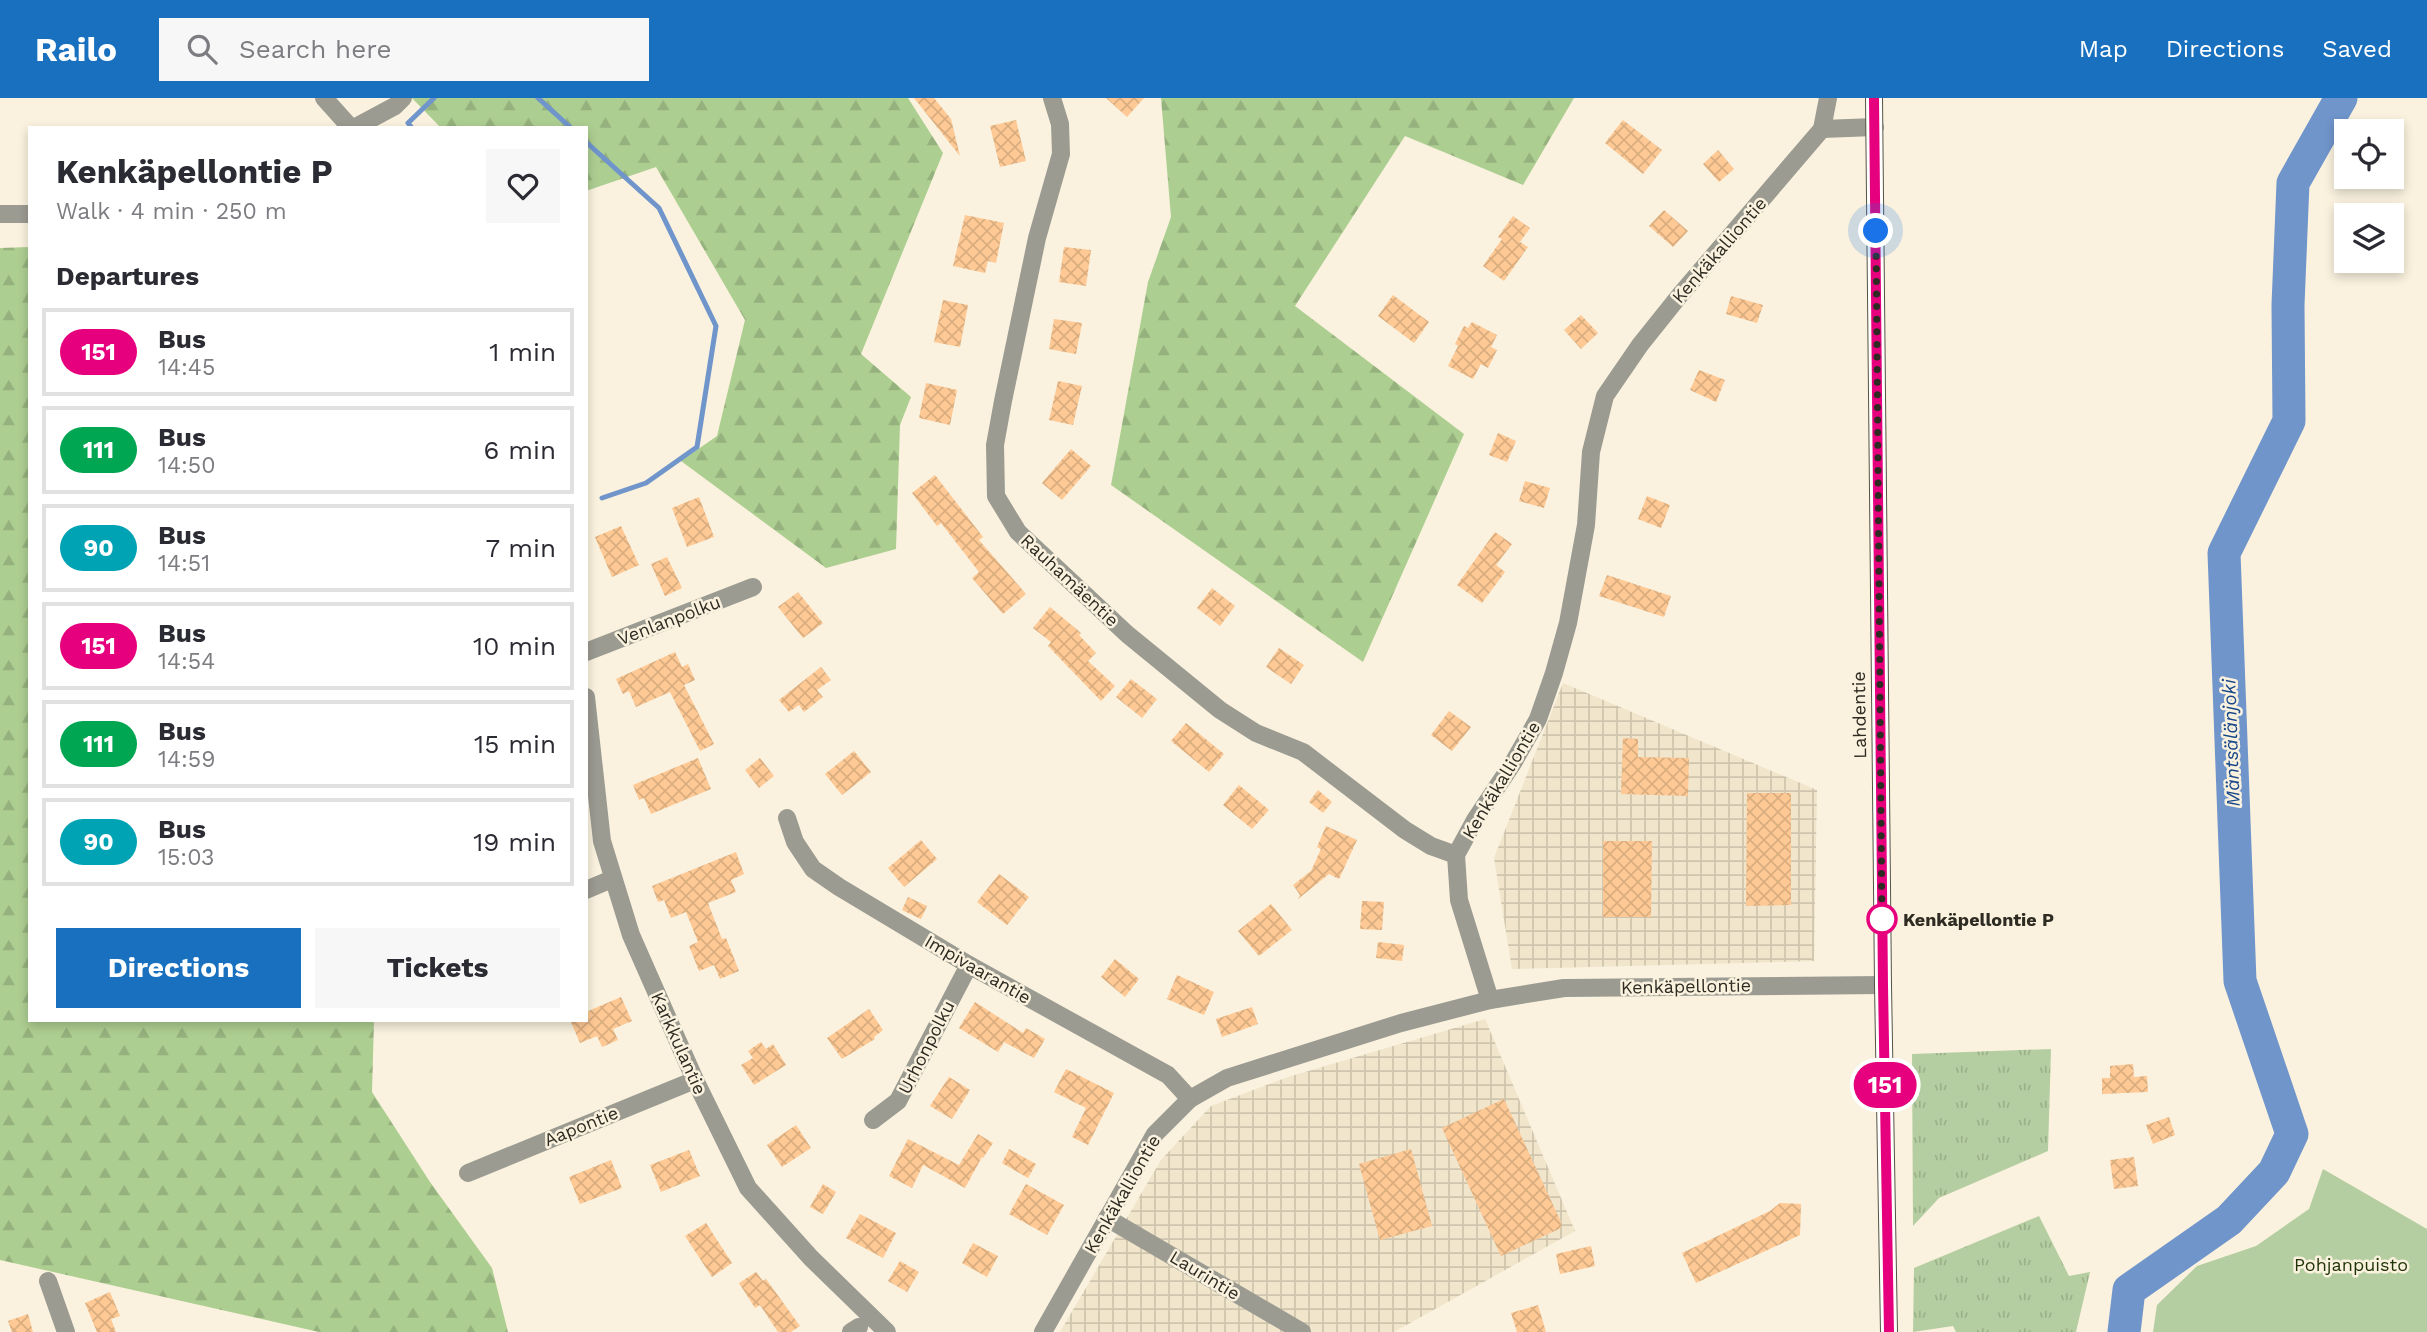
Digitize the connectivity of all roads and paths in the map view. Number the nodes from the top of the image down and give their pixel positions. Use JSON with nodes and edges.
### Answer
{"nodes":[{"id":1,"x":324,"y":98,"type":"edge"},
{"id":2,"x":403,"y":98,"type":"edge"},
{"id":3,"x":1052,"y":98,"type":"edge"},
{"id":4,"x":1828,"y":98,"type":"edge"},
{"id":5,"x":1874,"y":98,"type":"edge"},
{"id":6,"x":350,"y":126,"type":"edge"},
{"id":7,"x":356,"y":126,"type":"edge"},
{"id":8,"x":1875,"y":127,"type":"junction"},
{"id":9,"x":1822,"y":129,"type":"junction"},
{"id":10,"x":0,"y":214,"type":"edge"},
{"id":11,"x":28,"y":214,"type":"edge"},
{"id":12,"x":753,"y":587,"type":"dead end"},
{"id":13,"x":588,"y":651,"type":"edge"},
{"id":14,"x":588,"y":715,"type":"edge"},
{"id":15,"x":787,"y":818,"type":"dead end"},
{"id":16,"x":1456,"y":855,"type":"junction"},
{"id":17,"x":612,"y":879,"type":"junction"},
{"id":18,"x":588,"y":889,"type":"edge"},
{"id":19,"x":969,"y":965,"type":"junction"},
{"id":20,"x":1883,"y":985,"type":"junction"},
{"id":21,"x":1490,"y":1000,"type":"junction"},
{"id":22,"x":695,"y":1080,"type":"junction"},
{"id":23,"x":1190,"y":1098,"type":"junction"},
{"id":24,"x":873,"y":1120,"type":"dead end"},
{"id":25,"x":468,"y":1172,"type":"dead end"},
{"id":26,"x":1108,"y":1218,"type":"junction"},
{"id":27,"x":48,"y":1281,"type":"dead end"},
{"id":28,"x":66,"y":1332,"type":"edge"},
{"id":29,"x":887,"y":1332,"type":"edge"},
{"id":30,"x":1044,"y":1332,"type":"edge"},
{"id":31,"x":1302,"y":1332,"type":"edge"},
{"id":32,"x":1889,"y":1332,"type":"edge"}],
"edges":[{"from":1,"to":6,"type":"street"},
{"from":2,"to":7,"type":"street"},
{"from":3,"to":16,"type":"street","name":"Rauhamäentie"},
{"from":4,"to":9,"type":"street","name":"Kenkäkalliontie"},
{"from":5,"to":8,"type":"main road","name":"Lahdentie"},
{"from":8,"to":9,"type":"street"},
{"from":8,"to":20,"type":"main road","name":"Lahdentie"},
{"from":9,"to":16,"type":"street","name":"Kenkäkalliontie"},
{"from":10,"to":11,"type":"street"},
{"from":12,"to":13,"type":"street","name":"Venlanpolku"},
{"from":14,"to":17,"type":"street","name":"Karkkulantie"},
{"from":15,"to":19,"type":"street","name":"Impivaarantie"},
{"from":16,"to":21,"type":"street","name":"Kenkäkalliontie"},
{"from":17,"to":18,"type":"street"},
{"from":17,"to":22,"type":"street","name":"Karkkulantie"},
{"from":19,"to":23,"type":"street","name":"Impivaarantie"},
{"from":19,"to":24,"type":"street","name":"Urhonpolku"},
{"from":20,"to":21,"type":"street","name":"Kenkäpellontie"},
{"from":20,"to":32,"type":"main road","name":"Lahdentie"},
{"from":21,"to":23,"type":"street","name":"Kenkäkalliontie"},
{"from":22,"to":25,"type":"street","name":"Aapontie"},
{"from":22,"to":29,"type":"street","name":"Karkkulantie"},
{"from":23,"to":26,"type":"street","name":"Kenkäkalliontie"},
{"from":26,"to":30,"type":"street","name":"Kenkäkalliontie"},
{"from":26,"to":31,"type":"street","name":"Laurintie"},
{"from":27,"to":28,"type":"street"}]}
